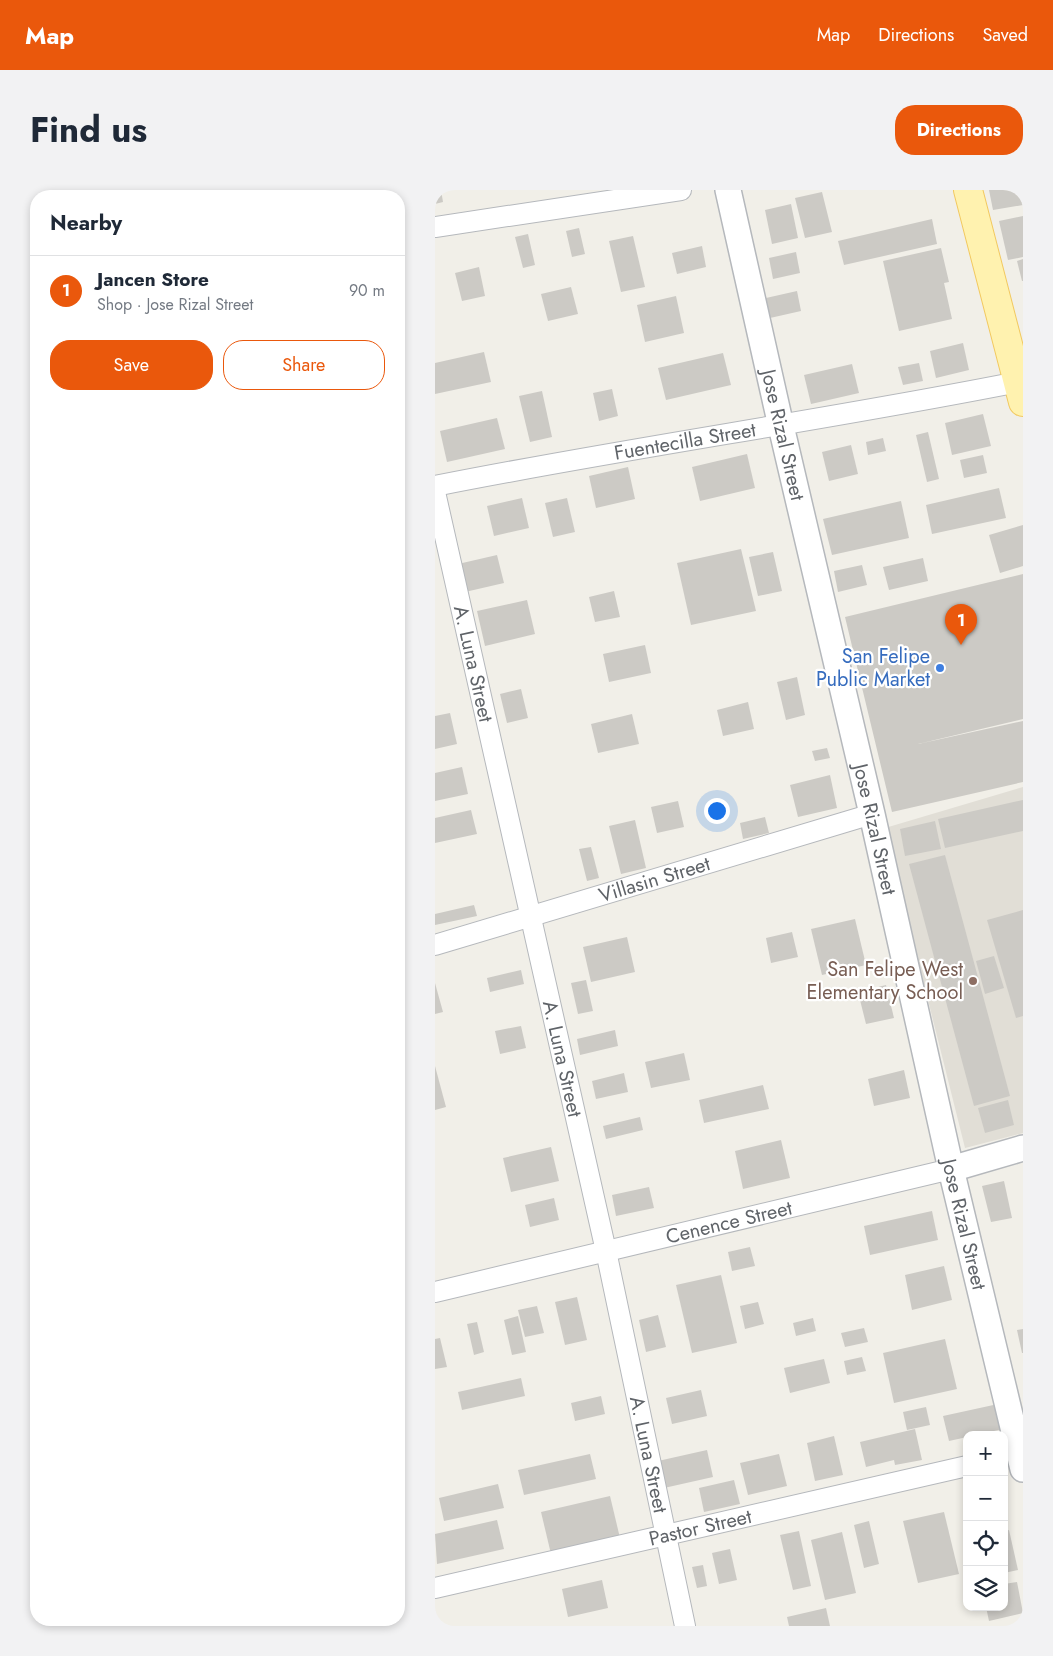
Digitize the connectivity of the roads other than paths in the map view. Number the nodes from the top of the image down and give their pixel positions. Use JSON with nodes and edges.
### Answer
{"nodes":[{"id":1,"x":681,"y":190,"type":"edge"},
{"id":2,"x":728,"y":190,"type":"edge"},
{"id":3,"x":968,"y":190,"type":"edge"},
{"id":4,"x":435,"y":227,"type":"edge"},
{"id":5,"x":1021,"y":388,"type":"edge"},
{"id":6,"x":781,"y":426,"type":"junction"},
{"id":7,"x":435,"y":486,"type":"edge"},
{"id":8,"x":435,"y":492,"type":"edge"},
{"id":9,"x":872,"y":814,"type":"junction"},
{"id":10,"x":530,"y":917,"type":"junction"},
{"id":11,"x":435,"y":945,"type":"edge"},
{"id":12,"x":1023,"y":1148,"type":"edge"},
{"id":13,"x":951,"y":1169,"type":"junction"},
{"id":14,"x":606,"y":1251,"type":"junction"},
{"id":15,"x":435,"y":1292,"type":"edge"},
{"id":16,"x":1017,"y":1458,"type":"edge"},
{"id":17,"x":963,"y":1467,"type":"edge"},
{"id":18,"x":665,"y":1535,"type":"junction"},
{"id":19,"x":435,"y":1588,"type":"edge"},
{"id":20,"x":685,"y":1626,"type":"edge"}],
"edges":[{"from":1,"to":4,"type":"street"},
{"from":2,"to":6,"type":"street","name":"Jose Rizal Street"},
{"from":3,"to":5,"type":"main road"},
{"from":5,"to":6,"type":"street","name":"Fuentecilla Street"},
{"from":6,"to":7,"type":"street","name":"Fuentecilla Street"},
{"from":6,"to":9,"type":"street","name":"Jose Rizal Street"},
{"from":8,"to":10,"type":"street","name":"A. Luna Street"},
{"from":9,"to":10,"type":"street","name":"Villasin Street"},
{"from":9,"to":13,"type":"street","name":"Jose Rizal Street"},
{"from":10,"to":11,"type":"street","name":"Villasin Street"},
{"from":10,"to":14,"type":"street","name":"A. Luna Street"},
{"from":12,"to":13,"type":"street","name":"Cenence Street"},
{"from":13,"to":14,"type":"street","name":"Cenence Street"},
{"from":13,"to":16,"type":"street","name":"Jose Rizal Street"},
{"from":14,"to":15,"type":"street","name":"Cenence Street"},
{"from":14,"to":18,"type":"street","name":"A. Luna Street"},
{"from":17,"to":18,"type":"street","name":"Pastor Street"},
{"from":18,"to":19,"type":"street","name":"Pastor Street"},
{"from":18,"to":20,"type":"street","name":"A. Luna Street"}]}
